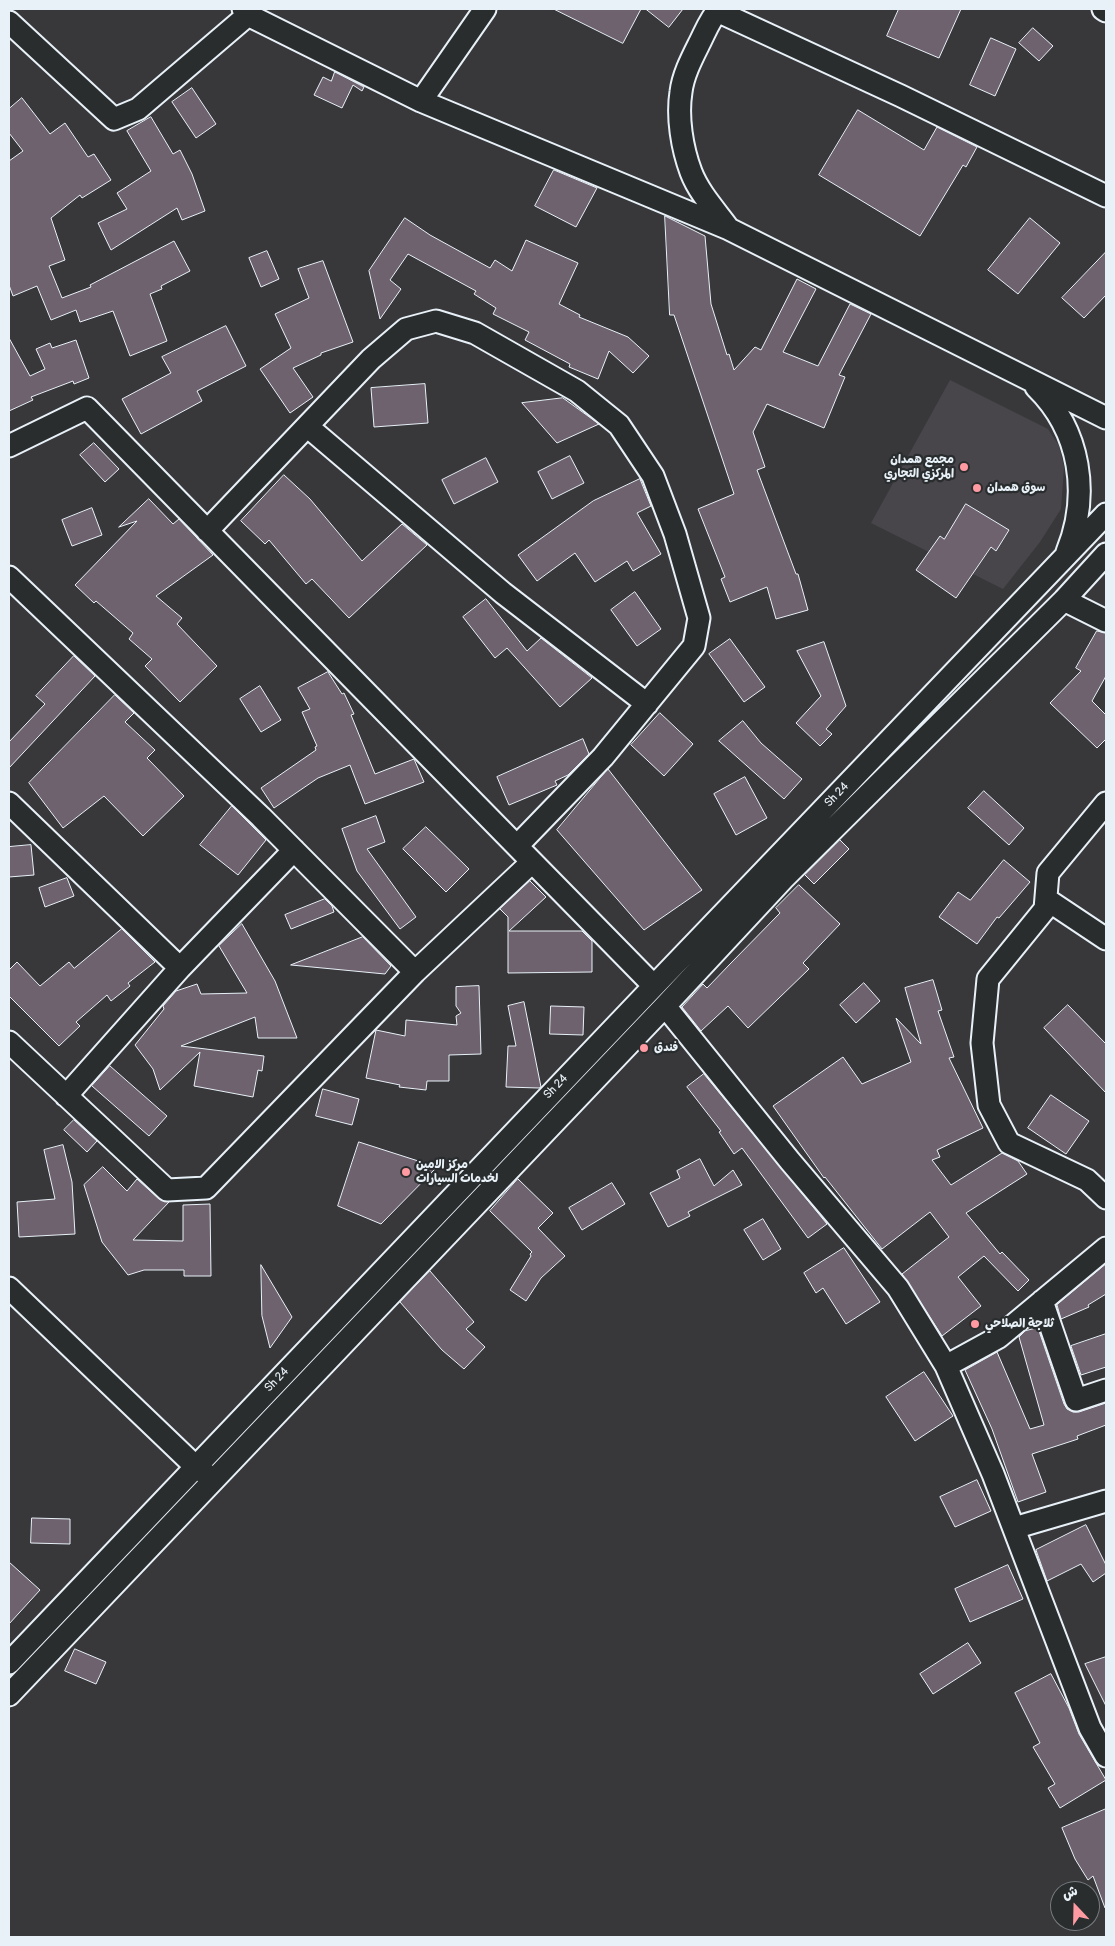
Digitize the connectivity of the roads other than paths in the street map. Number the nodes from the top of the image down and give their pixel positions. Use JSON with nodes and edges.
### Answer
{"nodes":[{"id":1,"x":486,"y":9,"type":"edge"},
{"id":2,"x":1103,"y":9,"type":"edge"},
{"id":3,"x":718,"y":10,"type":"edge"},
{"id":4,"x":1106,"y":11,"type":"edge"},
{"id":5,"x":246,"y":12,"type":"edge"},
{"id":6,"x":9,"y":22,"type":"edge"},
{"id":7,"x":421,"y":101,"type":"junction"},
{"id":8,"x":1106,"y":196,"type":"edge"},
{"id":9,"x":729,"y":229,"type":"junction"},
{"id":10,"x":1029,"y":379,"type":"junction"},
{"id":11,"x":1106,"y":418,"type":"edge"},
{"id":12,"x":307,"y":426,"type":"junction"},
{"id":13,"x":9,"y":446,"type":"edge"},
{"id":14,"x":1106,"y":514,"type":"edge"},
{"id":15,"x":207,"y":531,"type":"junction"},
{"id":16,"x":1106,"y":554,"type":"edge"},
{"id":17,"x":1065,"y":557,"type":"junction"},
{"id":18,"x":9,"y":577,"type":"edge"},
{"id":19,"x":1064,"y":600,"type":"junction"},
{"id":20,"x":1106,"y":620,"type":"edge"},
{"id":21,"x":647,"y":704,"type":"junction"},
{"id":22,"x":1106,"y":802,"type":"edge"},
{"id":23,"x":9,"y":803,"type":"edge"},
{"id":24,"x":517,"y":846,"type":"junction"},
{"id":25,"x":294,"y":850,"type":"junction"},
{"id":26,"x":532,"y":862,"type":"junction"},
{"id":27,"x":1046,"y":899,"type":"junction"},
{"id":28,"x":1106,"y":939,"type":"edge"},
{"id":29,"x":180,"y":968,"type":"junction"},
{"id":30,"x":415,"y":972,"type":"junction"},
{"id":31,"x":654,"y":986,"type":"junction"},
{"id":32,"x":665,"y":1006,"type":"junction"},
{"id":33,"x":9,"y":1042,"type":"edge"},
{"id":34,"x":66,"y":1096,"type":"junction"},
{"id":35,"x":1106,"y":1198,"type":"edge"},
{"id":36,"x":1106,"y":1248,"type":"edge"},
{"id":37,"x":9,"y":1288,"type":"edge"},
{"id":38,"x":1042,"y":1301,"type":"junction"},
{"id":39,"x":946,"y":1366,"type":"junction"},
{"id":40,"x":1106,"y":1390,"type":"edge"},
{"id":41,"x":195,"y":1466,"type":"junction"},
{"id":42,"x":214,"y":1480,"type":"junction"},
{"id":43,"x":1106,"y":1501,"type":"edge"},
{"id":44,"x":1014,"y":1528,"type":"junction"},
{"id":45,"x":9,"y":1663,"type":"edge"},
{"id":46,"x":9,"y":1695,"type":"edge"},
{"id":47,"x":1106,"y":1756,"type":"edge"}],
"edges":[{"from":1,"to":7,"type":"street"},
{"from":2,"to":4,"type":"street"},
{"from":3,"to":8,"type":"street"},
{"from":3,"to":9,"type":"street"},
{"from":5,"to":6,"type":"street"},
{"from":5,"to":7,"type":"street"},
{"from":7,"to":9,"type":"street"},
{"from":9,"to":10,"type":"street"},
{"from":10,"to":11,"type":"street"},
{"from":10,"to":17,"type":"street"},
{"from":12,"to":15,"type":"street"},
{"from":12,"to":21,"type":"street"},
{"from":12,"to":21,"type":"street"},
{"from":13,"to":15,"type":"street"},
{"from":14,"to":17,"type":"street","name":"Sh 24"},
{"from":15,"to":24,"type":"street"},
{"from":16,"to":19,"type":"street","name":"Sh 24"},
{"from":17,"to":31,"type":"street","name":"Sh 24"},
{"from":18,"to":25,"type":"street"},
{"from":19,"to":20,"type":"street"},
{"from":19,"to":32,"type":"street","name":"Sh 24"},
{"from":21,"to":24,"type":"street"},
{"from":22,"to":27,"type":"street"},
{"from":23,"to":29,"type":"street"},
{"from":24,"to":26,"type":"street"},
{"from":25,"to":29,"type":"street"},
{"from":25,"to":30,"type":"street"},
{"from":26,"to":30,"type":"street"},
{"from":26,"to":31,"type":"street"},
{"from":27,"to":28,"type":"street"},
{"from":27,"to":35,"type":"street"},
{"from":29,"to":34,"type":"street"},
{"from":30,"to":34,"type":"street"},
{"from":31,"to":41,"type":"street","name":"Sh 24"},
{"from":32,"to":39,"type":"street"},
{"from":32,"to":42,"type":"street","name":"Sh 24"},
{"from":33,"to":34,"type":"street"},
{"from":36,"to":38,"type":"street"},
{"from":37,"to":41,"type":"street"},
{"from":38,"to":39,"type":"street"},
{"from":38,"to":40,"type":"street"},
{"from":39,"to":44,"type":"street"},
{"from":41,"to":42,"type":"street"},
{"from":41,"to":45,"type":"street","name":"Sh 24"},
{"from":42,"to":46,"type":"street","name":"Sh 24"},
{"from":43,"to":44,"type":"street"},
{"from":44,"to":47,"type":"street"}]}
